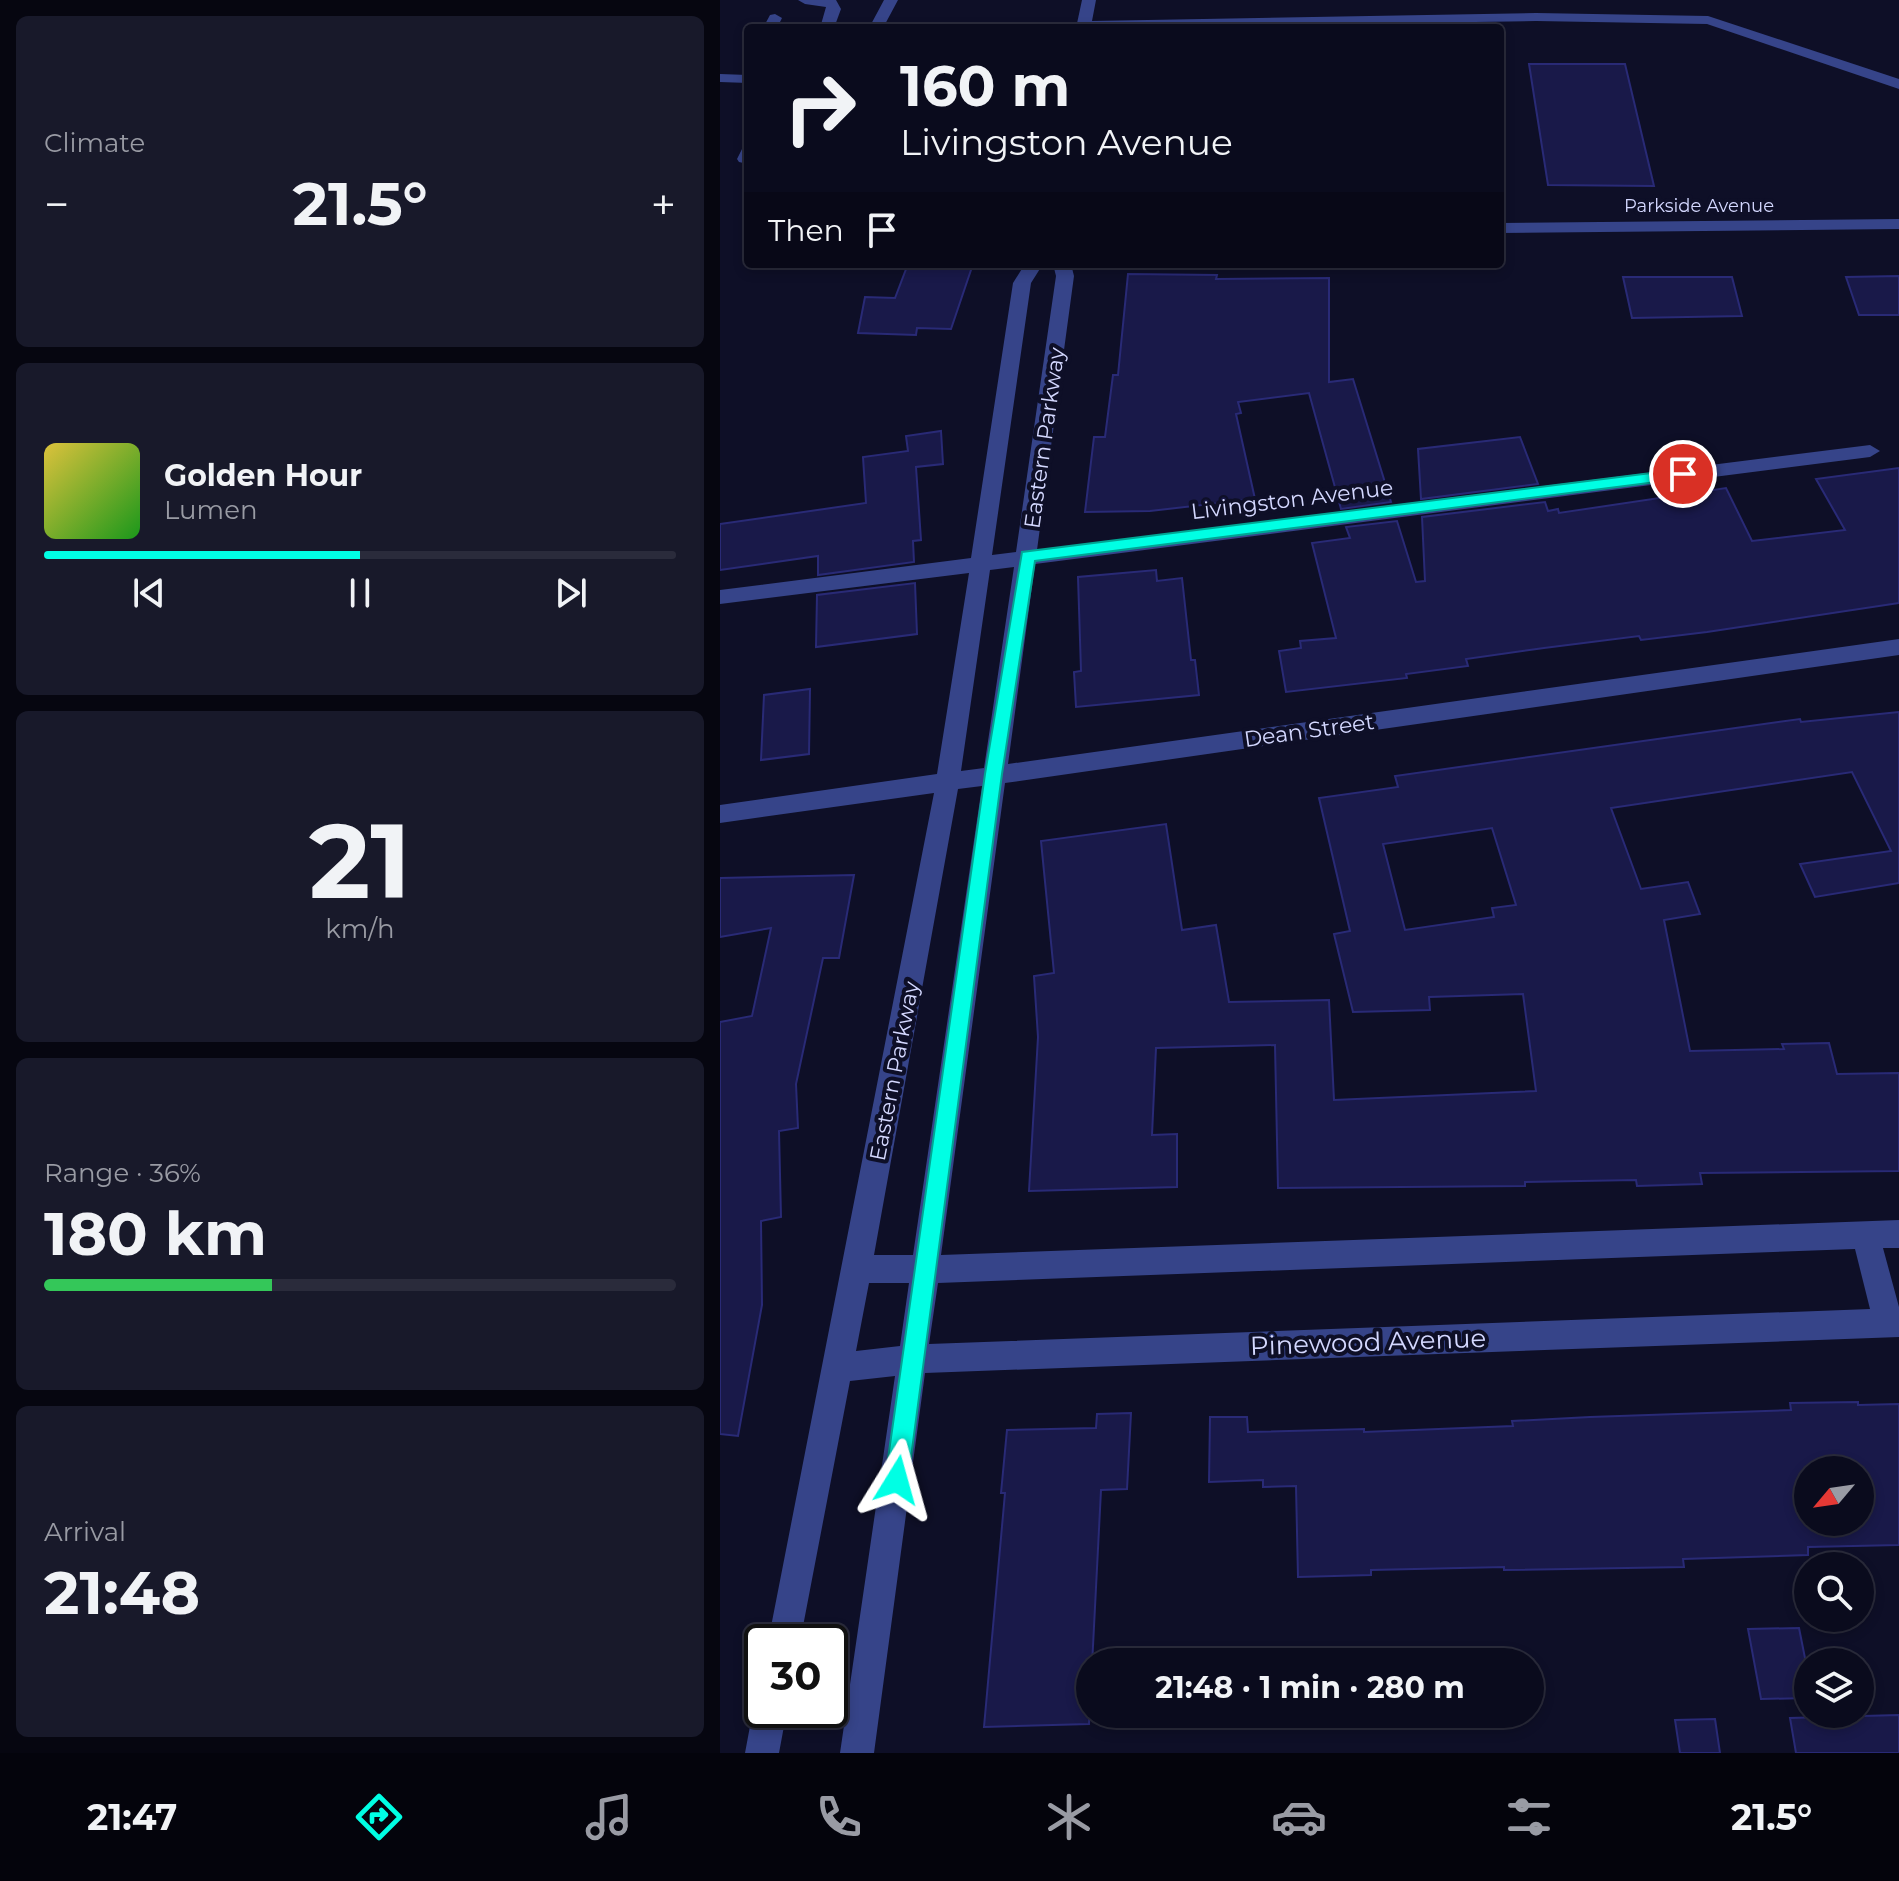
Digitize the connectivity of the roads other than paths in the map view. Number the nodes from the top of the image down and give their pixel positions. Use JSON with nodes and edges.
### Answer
{"nodes":[{"id":1,"x":805,"y":0,"type":"edge"},
{"id":2,"x":891,"y":0,"type":"edge"},
{"id":3,"x":1089,"y":0,"type":"edge"},
{"id":4,"x":828,"y":24,"type":"edge"},
{"id":5,"x":878,"y":24,"type":"edge"},
{"id":6,"x":1084,"y":24,"type":"edge"},
{"id":7,"x":1219,"y":24,"type":"edge"},
{"id":8,"x":744,"y":76,"type":"edge"},
{"id":9,"x":720,"y":78,"type":"edge"},
{"id":10,"x":1899,"y":84,"type":"edge"},
{"id":11,"x":1899,"y":224,"type":"edge"},
{"id":12,"x":1504,"y":228,"type":"edge"},
{"id":13,"x":1031,"y":268,"type":"edge"},
{"id":14,"x":1063,"y":268,"type":"edge"},
{"id":15,"x":1870,"y":451,"type":"dead end"},
{"id":16,"x":1028,"y":556,"type":"junction"},
{"id":17,"x":980,"y":564,"type":"junction"},
{"id":18,"x":720,"y":597,"type":"edge"},
{"id":19,"x":1899,"y":647,"type":"edge"},
{"id":20,"x":993,"y":774,"type":"junction"},
{"id":21,"x":948,"y":780,"type":"junction"},
{"id":22,"x":720,"y":814,"type":"edge"},
{"id":23,"x":1899,"y":1234,"type":"edge"},
{"id":24,"x":1865,"y":1235,"type":"junction"},
{"id":25,"x":857,"y":1269,"type":"junction"},
{"id":26,"x":927,"y":1269,"type":"junction"},
{"id":27,"x":1894,"y":1322,"type":"edge"},
{"id":28,"x":914,"y":1359,"type":"junction"},
{"id":29,"x":837,"y":1368,"type":"junction"},
{"id":30,"x":787,"y":1624,"type":"edge"},
{"id":31,"x":767,"y":1728,"type":"edge"},
{"id":32,"x":762,"y":1753,"type":"edge"},
{"id":33,"x":857,"y":1753,"type":"edge"}],
"edges":[{"from":1,"to":4,"type":"street"},
{"from":2,"to":5,"type":"street"},
{"from":3,"to":6,"type":"street"},
{"from":7,"to":10,"type":"street"},
{"from":8,"to":9,"type":"street"},
{"from":11,"to":12,"type":"street","name":"Parkside Avenue"},
{"from":13,"to":17,"type":"street","name":"Eastern Parkway"},
{"from":14,"to":16,"type":"street","name":"Eastern Parkway"},
{"from":15,"to":16,"type":"street","name":"Livingston Avenue"},
{"from":16,"to":17,"type":"street","name":"Livingston Avenue"},
{"from":16,"to":20,"type":"street","name":"Eastern Parkway"},
{"from":17,"to":18,"type":"street","name":"Livingston Avenue"},
{"from":17,"to":21,"type":"street","name":"Eastern Parkway"},
{"from":19,"to":20,"type":"street","name":"Dean Street"},
{"from":20,"to":21,"type":"street","name":"Dean Street"},
{"from":20,"to":26,"type":"street","name":"Eastern Parkway"},
{"from":21,"to":22,"type":"street","name":"Dean Street"},
{"from":21,"to":25,"type":"street","name":"Eastern Parkway"},
{"from":23,"to":24,"type":"street"},
{"from":24,"to":26,"type":"street"},
{"from":24,"to":27,"type":"street"},
{"from":25,"to":26,"type":"street"},
{"from":25,"to":29,"type":"street","name":"Eastern Parkway"},
{"from":26,"to":28,"type":"street","name":"Eastern Parkway"},
{"from":27,"to":28,"type":"street","name":"Pinewood Avenue"},
{"from":28,"to":29,"type":"street","name":"Pinewood Avenue"},
{"from":28,"to":33,"type":"street","name":"Eastern Parkway"},
{"from":29,"to":30,"type":"street","name":"Eastern Parkway"},
{"from":31,"to":32,"type":"street"}]}
